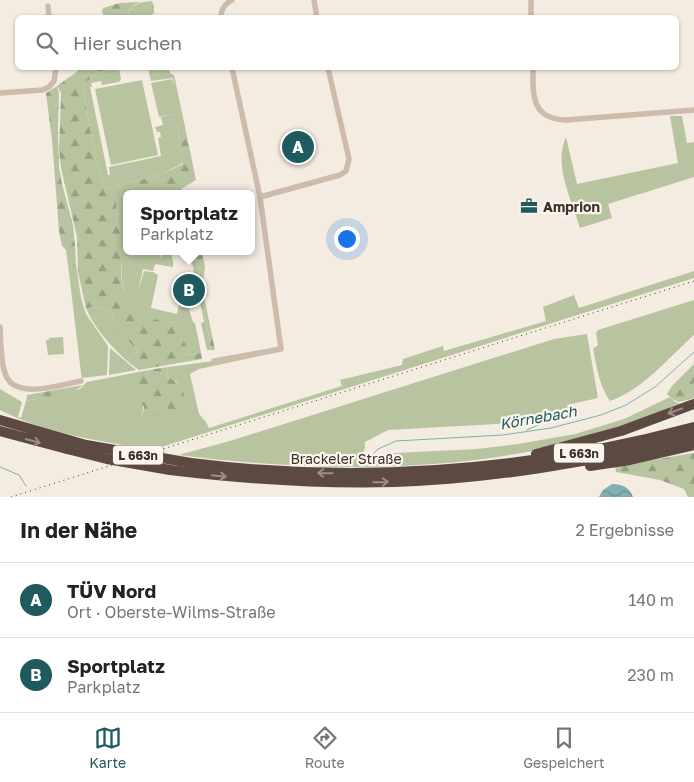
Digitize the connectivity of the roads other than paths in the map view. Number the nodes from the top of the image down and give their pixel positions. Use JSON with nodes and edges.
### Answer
{"nodes":[{"id":1,"x":232,"y":0,"type":"edge"},
{"id":2,"x":314,"y":0,"type":"edge"},
{"id":3,"x":531,"y":0,"type":"edge"},
{"id":4,"x":48,"y":6,"type":"dead end"},
{"id":5,"x":49,"y":15,"type":"edge"},
{"id":6,"x":222,"y":15,"type":"edge"},
{"id":7,"x":316,"y":15,"type":"edge"},
{"id":8,"x":531,"y":15,"type":"edge"},
{"id":9,"x":56,"y":70,"type":"edge"},
{"id":10,"x":232,"y":70,"type":"edge"},
{"id":11,"x":328,"y":70,"type":"edge"},
{"id":12,"x":533,"y":70,"type":"edge"},
{"id":13,"x":0,"y":93,"type":"edge"},
{"id":14,"x":694,"y":110,"type":"edge"},
{"id":15,"x":260,"y":197,"type":"junction"},
{"id":16,"x":0,"y":327,"type":"edge"},
{"id":17,"x":214,"y":360,"type":"dead end"},
{"id":18,"x":81,"y":381,"type":"dead end"},
{"id":19,"x":694,"y":404,"type":"edge"},
{"id":20,"x":0,"y":413,"type":"edge"},
{"id":21,"x":0,"y":420,"type":"edge"},
{"id":22,"x":694,"y":427,"type":"edge"},
{"id":23,"x":0,"y":431,"type":"edge"},
{"id":24,"x":47,"y":435,"type":"junction"},
{"id":25,"x":694,"y":436,"type":"edge"},
{"id":26,"x":694,"y":447,"type":"edge"},
{"id":27,"x":462,"y":468,"type":"junction"},
{"id":28,"x":484,"y":474,"type":"junction"}],
"edges":[{"from":1,"to":6,"type":"street"},
{"from":2,"to":7,"type":"street"},
{"from":3,"to":8,"type":"street"},
{"from":4,"to":5,"type":"street"},
{"from":9,"to":13,"type":"street"},
{"from":10,"to":15,"type":"street"},
{"from":11,"to":15,"type":"street"},
{"from":12,"to":14,"type":"street"},
{"from":15,"to":17,"type":"street"},
{"from":16,"to":18,"type":"street"},
{"from":19,"to":27,"type":"highway","one_way":true},
{"from":20,"to":24,"type":"highway"},
{"from":21,"to":24,"type":"highway","name":"Brackeler Straße","number":"L 663n"},
{"from":22,"to":27,"type":"highway","name":"Brackeler Straße","number":"L 663n"},
{"from":23,"to":28,"type":"highway","name":"Brackeler Straße","number":"L 663n","one_way":true,"bridge":true},
{"from":27,"to":24,"type":"highway","name":"Brackeler Straße","number":"L 663n","one_way":true,"bridge":true},
{"from":25,"to":28,"type":"highway","name":"Brackeler Straße","number":"L 663n"},
{"from":26,"to":28,"type":"highway"}]}
